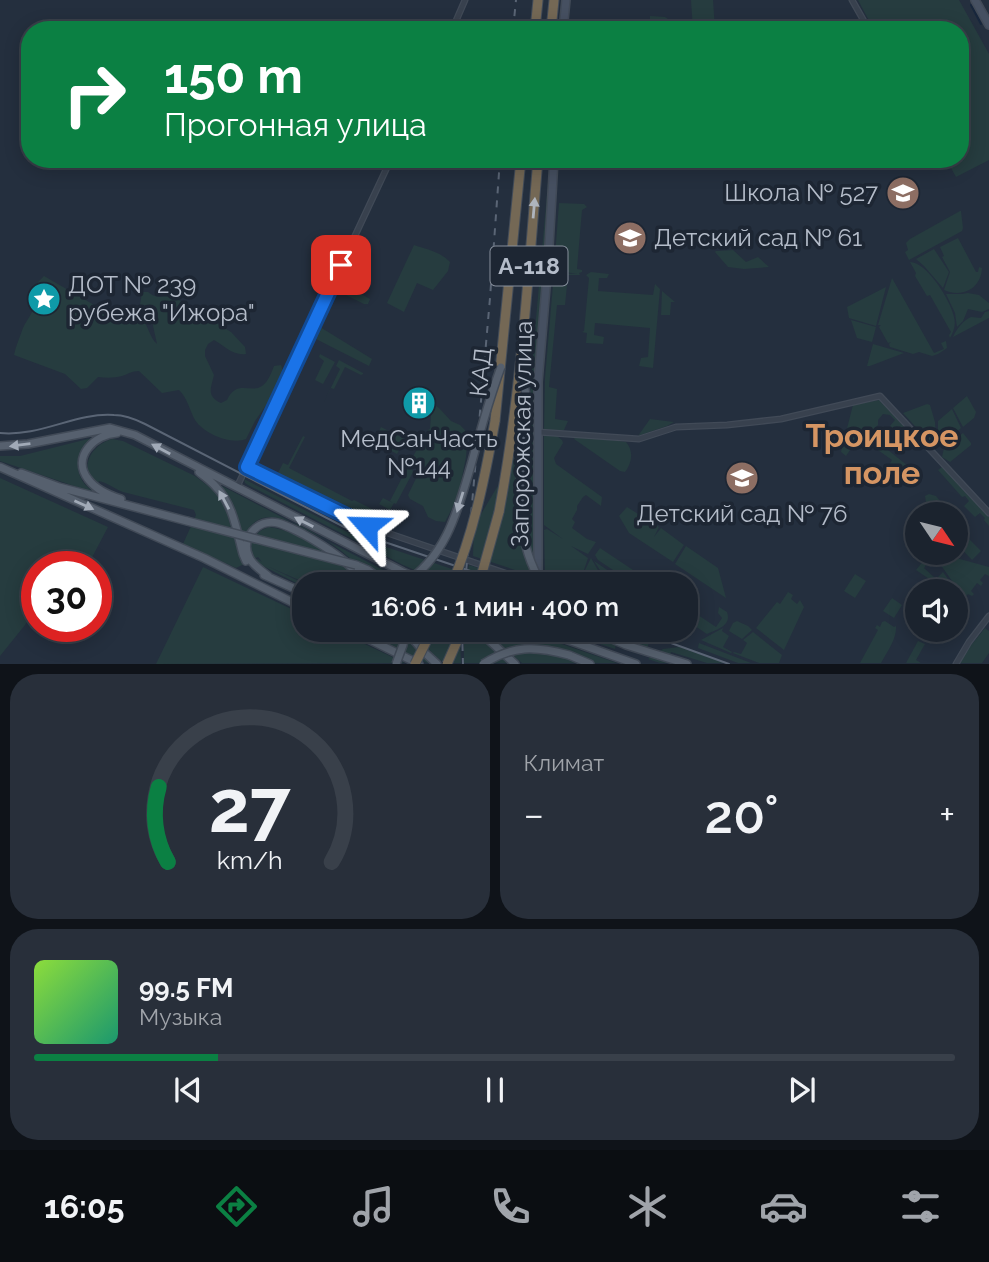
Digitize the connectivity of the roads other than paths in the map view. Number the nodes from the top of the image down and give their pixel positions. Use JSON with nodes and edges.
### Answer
{"nodes":[{"id":1,"x":466,"y":0,"type":"edge"},
{"id":2,"x":538,"y":0,"type":"edge"},
{"id":3,"x":554,"y":0,"type":"edge"},
{"id":4,"x":566,"y":0,"type":"edge"},
{"id":5,"x":852,"y":0,"type":"edge"},
{"id":6,"x":975,"y":0,"type":"edge"},
{"id":7,"x":456,"y":21,"type":"edge"},
{"id":8,"x":536,"y":21,"type":"edge"},
{"id":9,"x":552,"y":21,"type":"edge"},
{"id":10,"x":564,"y":21,"type":"edge"},
{"id":11,"x":864,"y":21,"type":"edge"},
{"id":12,"x":989,"y":25,"type":"edge"},
{"id":13,"x":387,"y":168,"type":"edge"},
{"id":14,"x":520,"y":168,"type":"edge"},
{"id":15,"x":537,"y":168,"type":"edge"},
{"id":16,"x":553,"y":168,"type":"edge"},
{"id":17,"x":501,"y":367,"type":"junction"},
{"id":18,"x":519,"y":374,"type":"junction"},
{"id":19,"x":537,"y":432,"type":"junction"},
{"id":20,"x":135,"y":435,"type":"junction"},
{"id":21,"x":0,"y":446,"type":"edge"},
{"id":22,"x":188,"y":463,"type":"junction"},
{"id":23,"x":0,"y":467,"type":"edge"},
{"id":24,"x":247,"y":467,"type":"junction"},
{"id":25,"x":237,"y":488,"type":"junction"},
{"id":26,"x":146,"y":510,"type":"junction"},
{"id":27,"x":989,"y":513,"type":"edge"},
{"id":28,"x":356,"y":572,"type":"edge"},
{"id":29,"x":371,"y":572,"type":"edge"},
{"id":30,"x":403,"y":572,"type":"edge"},
{"id":31,"x":420,"y":572,"type":"edge"},
{"id":32,"x":456,"y":572,"type":"edge"},
{"id":33,"x":482,"y":572,"type":"edge"},
{"id":34,"x":504,"y":572,"type":"edge"},
{"id":35,"x":534,"y":572,"type":"edge"},
{"id":36,"x":540,"y":572,"type":"edge"},
{"id":37,"x":268,"y":576,"type":"junction"},
{"id":38,"x":292,"y":587,"type":"edge"},
{"id":39,"x":292,"y":602,"type":"edge"},
{"id":40,"x":989,"y":616,"type":"edge"},
{"id":41,"x":375,"y":642,"type":"edge"},
{"id":42,"x":403,"y":642,"type":"edge"},
{"id":43,"x":415,"y":642,"type":"edge"},
{"id":44,"x":427,"y":642,"type":"edge"},
{"id":45,"x":457,"y":642,"type":"edge"},
{"id":46,"x":491,"y":642,"type":"edge"},
{"id":47,"x":574,"y":642,"type":"edge"},
{"id":48,"x":619,"y":642,"type":"edge"},
{"id":49,"x":396,"y":663,"type":"edge"},
{"id":50,"x":417,"y":663,"type":"edge"},
{"id":51,"x":436,"y":663,"type":"edge"},
{"id":52,"x":447,"y":663,"type":"edge"},
{"id":53,"x":483,"y":663,"type":"edge"},
{"id":54,"x":515,"y":663,"type":"edge"},
{"id":55,"x":590,"y":663,"type":"edge"},
{"id":56,"x":636,"y":663,"type":"edge"},
{"id":57,"x":687,"y":663,"type":"edge"},
{"id":58,"x":956,"y":663,"type":"edge"}],
"edges":[{"from":1,"to":7,"type":"street"},
{"from":2,"to":8,"type":"highway"},
{"from":3,"to":9,"type":"highway"},
{"from":4,"to":10,"type":"street"},
{"from":5,"to":11,"type":"street"},
{"from":6,"to":12,"type":"street"},
{"from":13,"to":24,"type":"street"},
{"from":14,"to":17,"type":"highway","name":"КАД","number":"А-118"},
{"from":18,"to":15,"type":"highway","name":"КАД","number":"А-118","one_way":true},
{"from":16,"to":19,"type":"street","name":"Запорожская улица"},
{"from":17,"to":31,"type":"main road","one_way":true,"bridge":true},
{"from":17,"to":32,"type":"highway","name":"КАД","number":"А-118","bridge":true},
{"from":18,"to":33,"type":"highway","name":"КАД","number":"А-118","bridge":true},
{"from":18,"to":35,"type":"main road","bridge":true},
{"from":19,"to":27,"type":"street"},
{"from":19,"to":36,"type":"street","name":"Запорожская улица"},
{"from":20,"to":21,"type":"main road","one_way":true},
{"from":22,"to":20,"type":"main road","one_way":true},
{"from":20,"to":26,"type":"main road"},
{"from":22,"to":25,"type":"main road"},
{"from":37,"to":22,"type":"main road","one_way":true},
{"from":23,"to":26,"type":"main road"},
{"from":23,"to":39,"type":"main road","one_way":true},
{"from":24,"to":25,"type":"street"},
{"from":24,"to":34,"type":"street"},
{"from":30,"to":25,"type":"main road","one_way":true},
{"from":26,"to":29,"type":"main road","bridge":true},
{"from":28,"to":37,"type":"main road"},
{"from":37,"to":38,"type":"main road"},
{"from":40,"to":58,"type":"street"},
{"from":41,"to":50,"type":"main road"},
{"from":42,"to":49,"type":"main road","bridge":true},
{"from":43,"to":51,"type":"main road"},
{"from":44,"to":50,"type":"highway","bridge":true},
{"from":45,"to":52,"type":"highway","bridge":true},
{"from":46,"to":54,"type":"main road"},
{"from":47,"to":56,"type":"main road"},
{"from":48,"to":57,"type":"main road"},
{"from":53,"to":55,"type":"main road","bridge":true}]}
